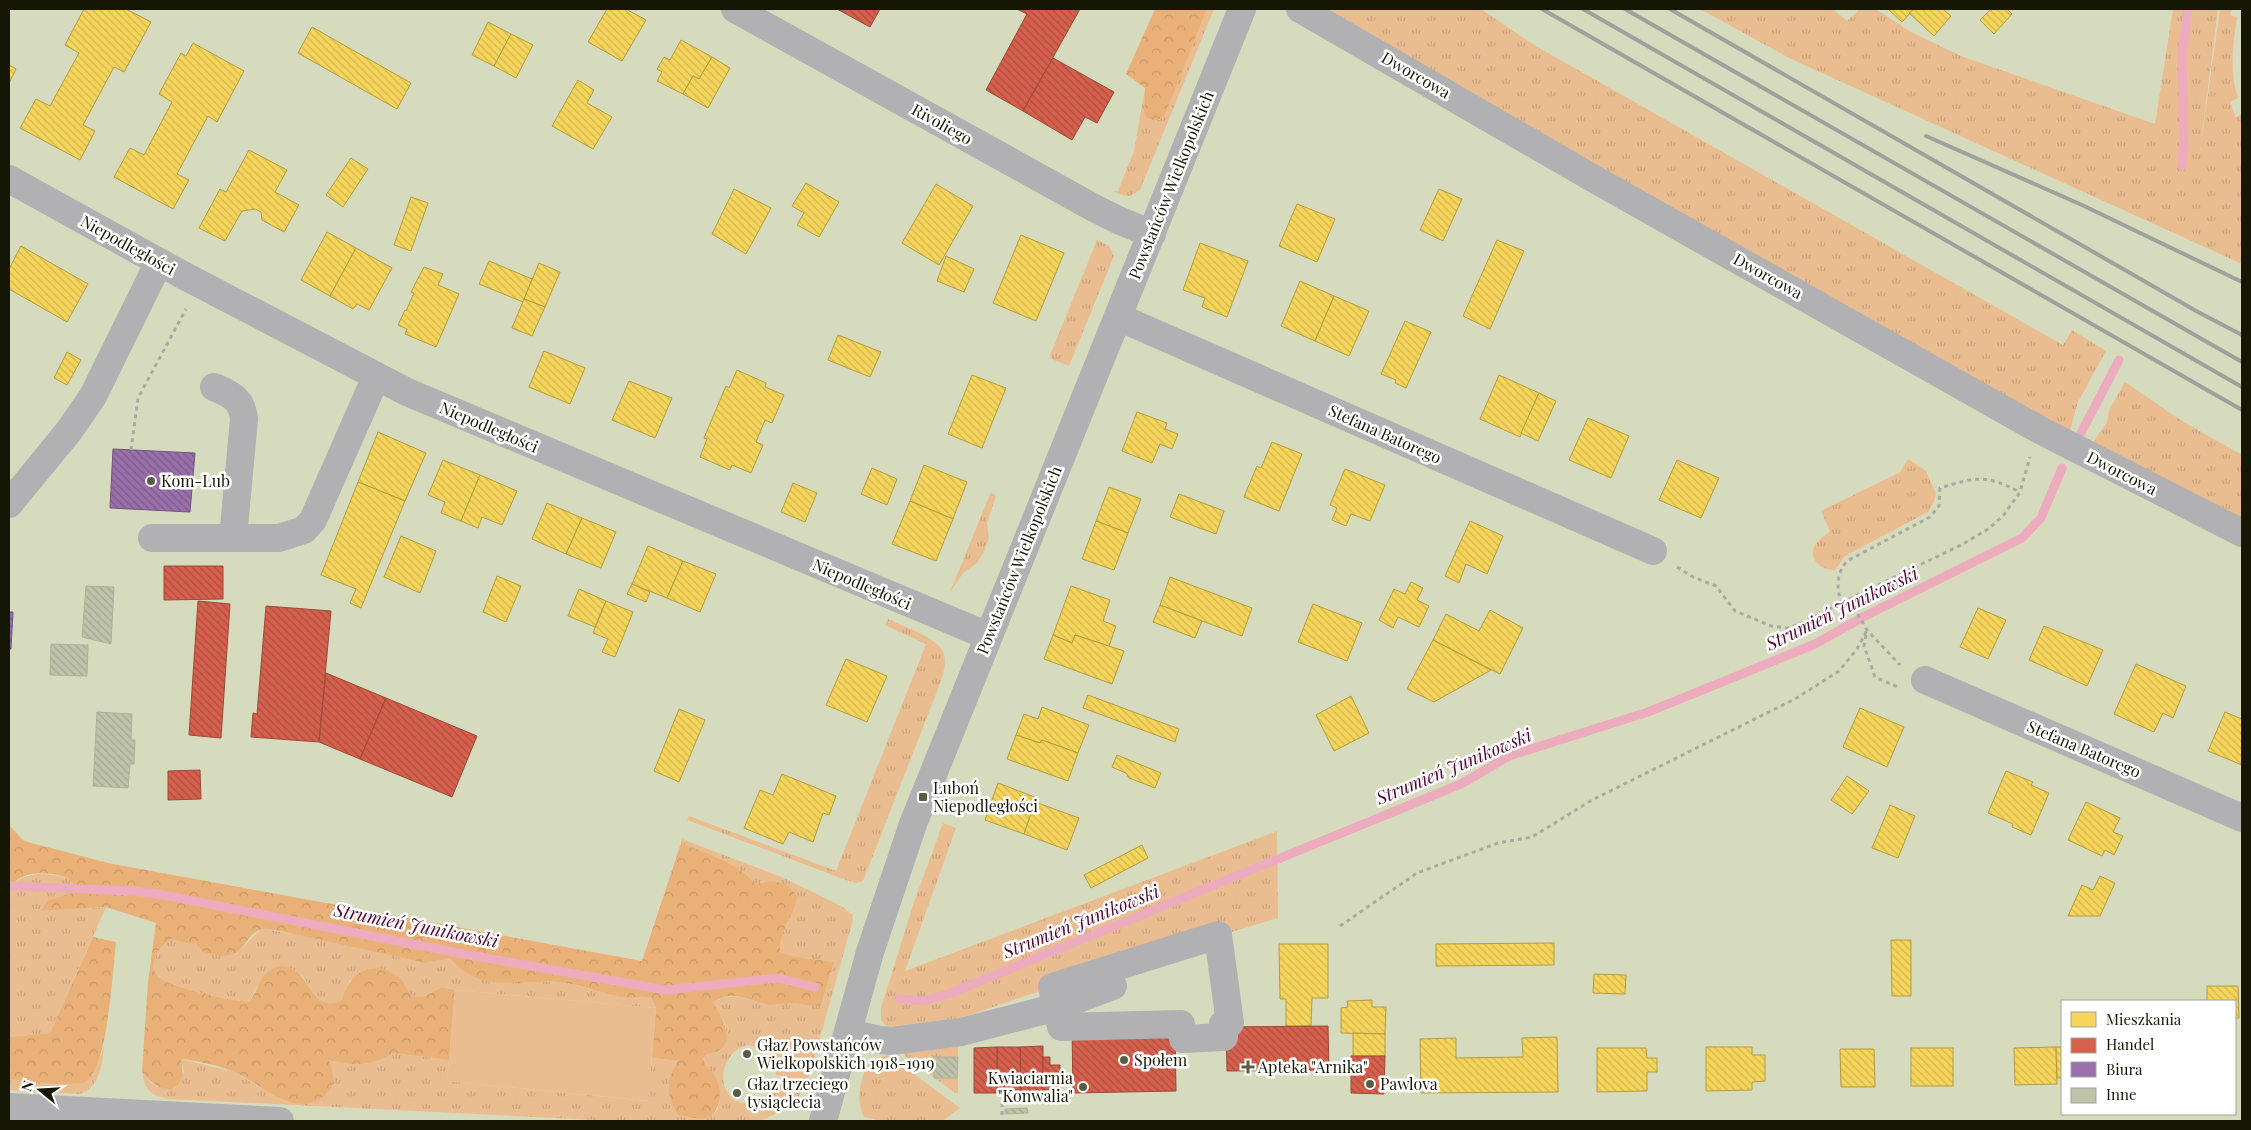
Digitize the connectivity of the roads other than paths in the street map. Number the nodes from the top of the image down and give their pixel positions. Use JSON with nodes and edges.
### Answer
{"nodes":[{"id":1,"x":735,"y":9,"type":"edge"},
{"id":2,"x":1242,"y":9,"type":"edge"},
{"id":3,"x":1300,"y":9,"type":"edge"},
{"id":4,"x":9,"y":179,"type":"edge"},
{"id":5,"x":1152,"y":234,"type":"junction"},
{"id":6,"x":159,"y":262,"type":"junction"},
{"id":7,"x":1118,"y":318,"type":"junction"},
{"id":8,"x":376,"y":377,"type":"junction"},
{"id":9,"x":214,"y":387,"type":"dead end"},
{"id":10,"x":9,"y":504,"type":"edge"},
{"id":11,"x":2242,"y":533,"type":"edge"},
{"id":12,"x":152,"y":538,"type":"dead end"},
{"id":13,"x":233,"y":538,"type":"junction"},
{"id":14,"x":1653,"y":551,"type":"road end"},
{"id":15,"x":988,"y":636,"type":"junction"},
{"id":16,"x":1925,"y":680,"type":"road end"},
{"id":17,"x":2242,"y":818,"type":"edge"},
{"id":18,"x":1057,"y":1007,"type":"junction"},
{"id":19,"x":848,"y":1033,"type":"junction"},
{"id":20,"x":9,"y":1107,"type":"edge"},
{"id":21,"x":280,"y":1121,"type":"edge"},
{"id":22,"x":823,"y":1121,"type":"edge"}],
"edges":[{"from":1,"to":5,"type":"street","name":"Rivoliego"},
{"from":2,"to":5,"type":"street","name":"Powstańców Wielkopolskich"},
{"from":3,"to":11,"type":"street","name":"Dworcowa"},
{"from":4,"to":6,"type":"street","name":"Niepodległości"},
{"from":5,"to":7,"type":"street","name":"Powstańców Wielkopolskich"},
{"from":6,"to":8,"type":"street","name":"Niepodległości"},
{"from":6,"to":10,"type":"street"},
{"from":7,"to":14,"type":"street","name":"Stefana Batorego"},
{"from":7,"to":15,"type":"street","name":"Powstańców Wielkopolskich"},
{"from":8,"to":13,"type":"street"},
{"from":8,"to":15,"type":"street","name":"Niepodległości"},
{"from":9,"to":13,"type":"street"},
{"from":12,"to":13,"type":"street"},
{"from":15,"to":19,"type":"street","name":"Powstańców Wielkopolskich"},
{"from":16,"to":17,"type":"street","name":"Stefana Batorego"},
{"from":18,"to":18,"type":"street"},
{"from":18,"to":19,"type":"street"},
{"from":19,"to":22,"type":"street","name":"Powstańców Wielkopolskich"},
{"from":20,"to":21,"type":"street"}]}
